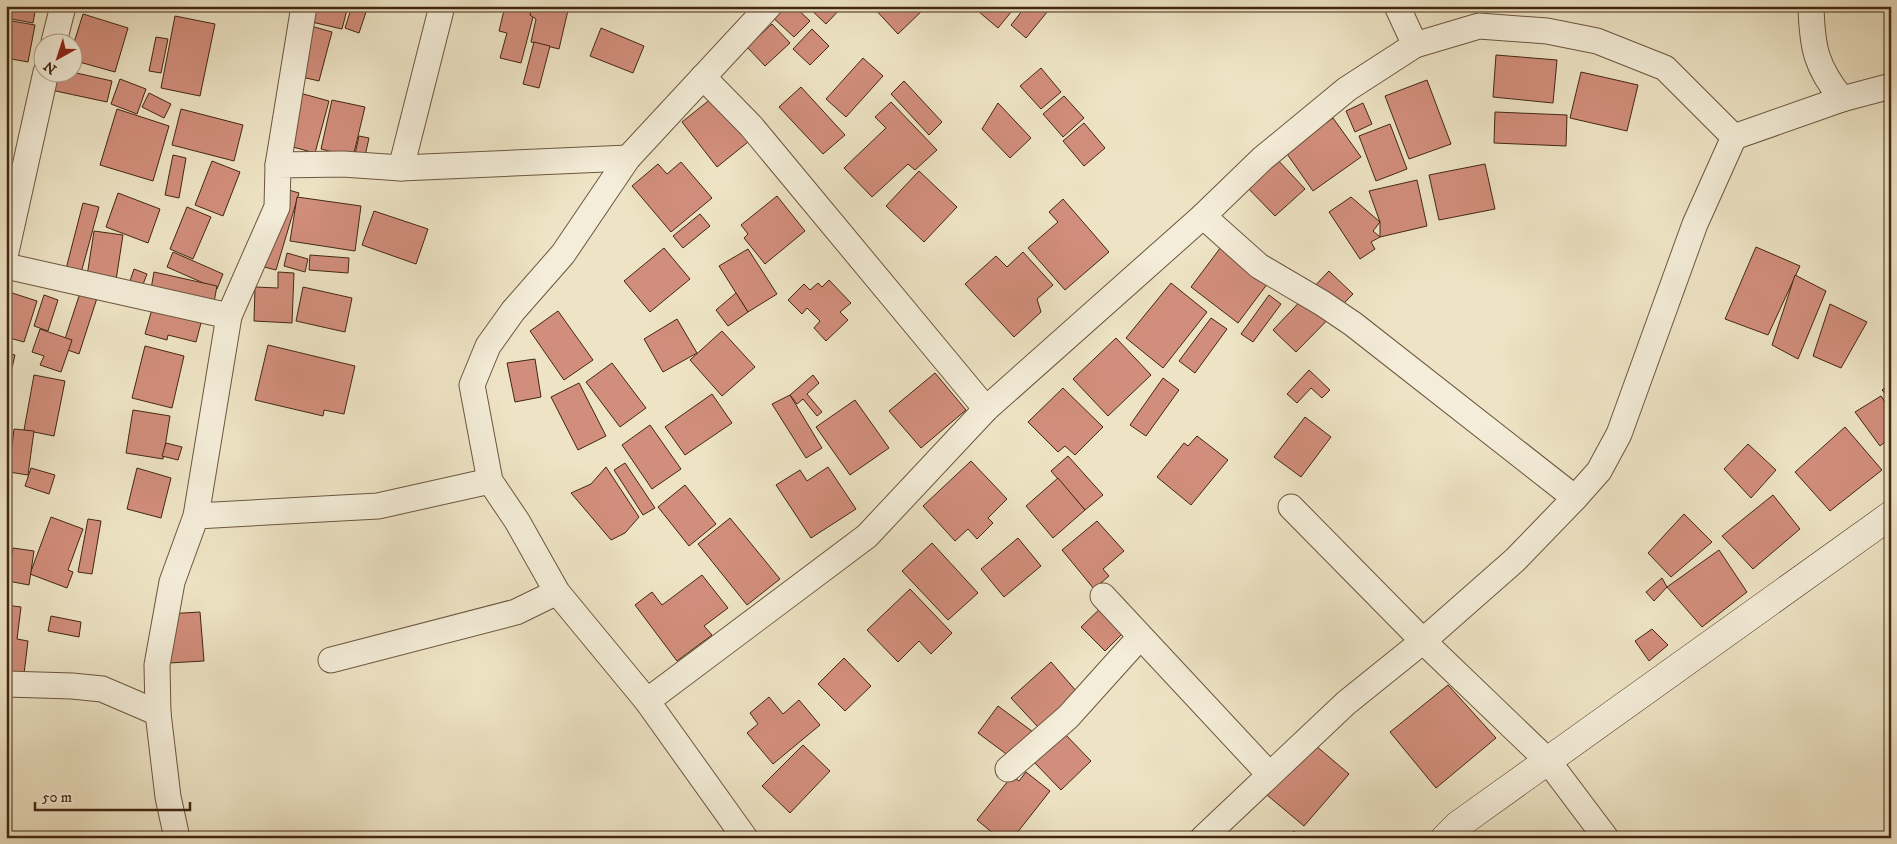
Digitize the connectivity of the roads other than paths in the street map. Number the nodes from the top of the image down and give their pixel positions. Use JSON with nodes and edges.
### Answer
{"nodes":[{"id":1,"x":63,"y":6,"type":"edge"},
{"id":2,"x":304,"y":6,"type":"edge"},
{"id":3,"x":442,"y":6,"type":"edge"},
{"id":4,"x":769,"y":6,"type":"edge"},
{"id":5,"x":1396,"y":6,"type":"edge"},
{"id":6,"x":1811,"y":6,"type":"edge"},
{"id":7,"x":1479,"y":16,"type":"edge"},
{"id":8,"x":56,"y":32,"type":"edge"},
{"id":9,"x":1415,"y":44,"type":"junction"},
{"id":10,"x":703,"y":77,"type":"junction"},
{"id":11,"x":44,"y":82,"type":"edge"},
{"id":12,"x":1891,"y":86,"type":"edge"},
{"id":13,"x":1842,"y":99,"type":"junction"},
{"id":14,"x":1734,"y":137,"type":"junction"},
{"id":15,"x":628,"y":158,"type":"junction"},
{"id":16,"x":278,"y":164,"type":"junction"},
{"id":17,"x":401,"y":168,"type":"junction"},
{"id":18,"x":1203,"y":216,"type":"junction"},
{"id":19,"x":6,"y":252,"type":"edge"},
{"id":20,"x":6,"y":266,"type":"edge"},
{"id":21,"x":229,"y":316,"type":"junction"},
{"id":22,"x":986,"y":409,"type":"junction"},
{"id":23,"x":490,"y":481,"type":"junction"},
{"id":24,"x":1576,"y":498,"type":"junction"},
{"id":25,"x":1291,"y":507,"type":"dead end"},
{"id":26,"x":1891,"y":515,"type":"edge"},
{"id":27,"x":196,"y":516,"type":"junction"},
{"id":28,"x":557,"y":592,"type":"junction"},
{"id":29,"x":1103,"y":596,"type":"dead end"},
{"id":30,"x":1140,"y":637,"type":"junction"},
{"id":31,"x":1423,"y":641,"type":"junction"},
{"id":32,"x":331,"y":660,"type":"dead end"},
{"id":33,"x":6,"y":684,"type":"edge"},
{"id":34,"x":647,"y":701,"type":"junction"},
{"id":35,"x":158,"y":713,"type":"junction"},
{"id":36,"x":1548,"y":761,"type":"junction"},
{"id":37,"x":1008,"y":769,"type":"dead end"},
{"id":38,"x":1270,"y":774,"type":"junction"},
{"id":39,"x":177,"y":838,"type":"edge"},
{"id":40,"x":745,"y":838,"type":"edge"},
{"id":41,"x":1203,"y":838,"type":"edge"},
{"id":42,"x":1445,"y":838,"type":"edge"},
{"id":43,"x":1606,"y":838,"type":"edge"}],
"edges":[{"from":1,"to":8,"type":"street"},
{"from":2,"to":16,"type":"street"},
{"from":3,"to":17,"type":"street"},
{"from":4,"to":10,"type":"street"},
{"from":5,"to":9,"type":"street"},
{"from":6,"to":13,"type":"street"},
{"from":7,"to":9,"type":"street"},
{"from":7,"to":14,"type":"street"},
{"from":9,"to":18,"type":"street"},
{"from":10,"to":15,"type":"street"},
{"from":10,"to":22,"type":"street"},
{"from":11,"to":19,"type":"street"},
{"from":12,"to":13,"type":"street"},
{"from":13,"to":14,"type":"street"},
{"from":14,"to":24,"type":"street"},
{"from":15,"to":17,"type":"street"},
{"from":15,"to":23,"type":"street"},
{"from":16,"to":17,"type":"street"},
{"from":16,"to":21,"type":"street"},
{"from":18,"to":22,"type":"street"},
{"from":18,"to":24,"type":"street"},
{"from":20,"to":21,"type":"street"},
{"from":21,"to":27,"type":"street"},
{"from":22,"to":34,"type":"street"},
{"from":23,"to":27,"type":"street"},
{"from":23,"to":28,"type":"street"},
{"from":24,"to":31,"type":"street"},
{"from":25,"to":31,"type":"street"},
{"from":26,"to":36,"type":"street"},
{"from":27,"to":35,"type":"street"},
{"from":28,"to":32,"type":"street"},
{"from":28,"to":34,"type":"street"},
{"from":29,"to":30,"type":"street"},
{"from":30,"to":37,"type":"street"},
{"from":30,"to":38,"type":"street"},
{"from":31,"to":36,"type":"street"},
{"from":31,"to":38,"type":"street"},
{"from":33,"to":35,"type":"street"},
{"from":34,"to":40,"type":"street"},
{"from":35,"to":39,"type":"street"},
{"from":36,"to":42,"type":"street"},
{"from":36,"to":43,"type":"street"},
{"from":38,"to":41,"type":"street"}]}
